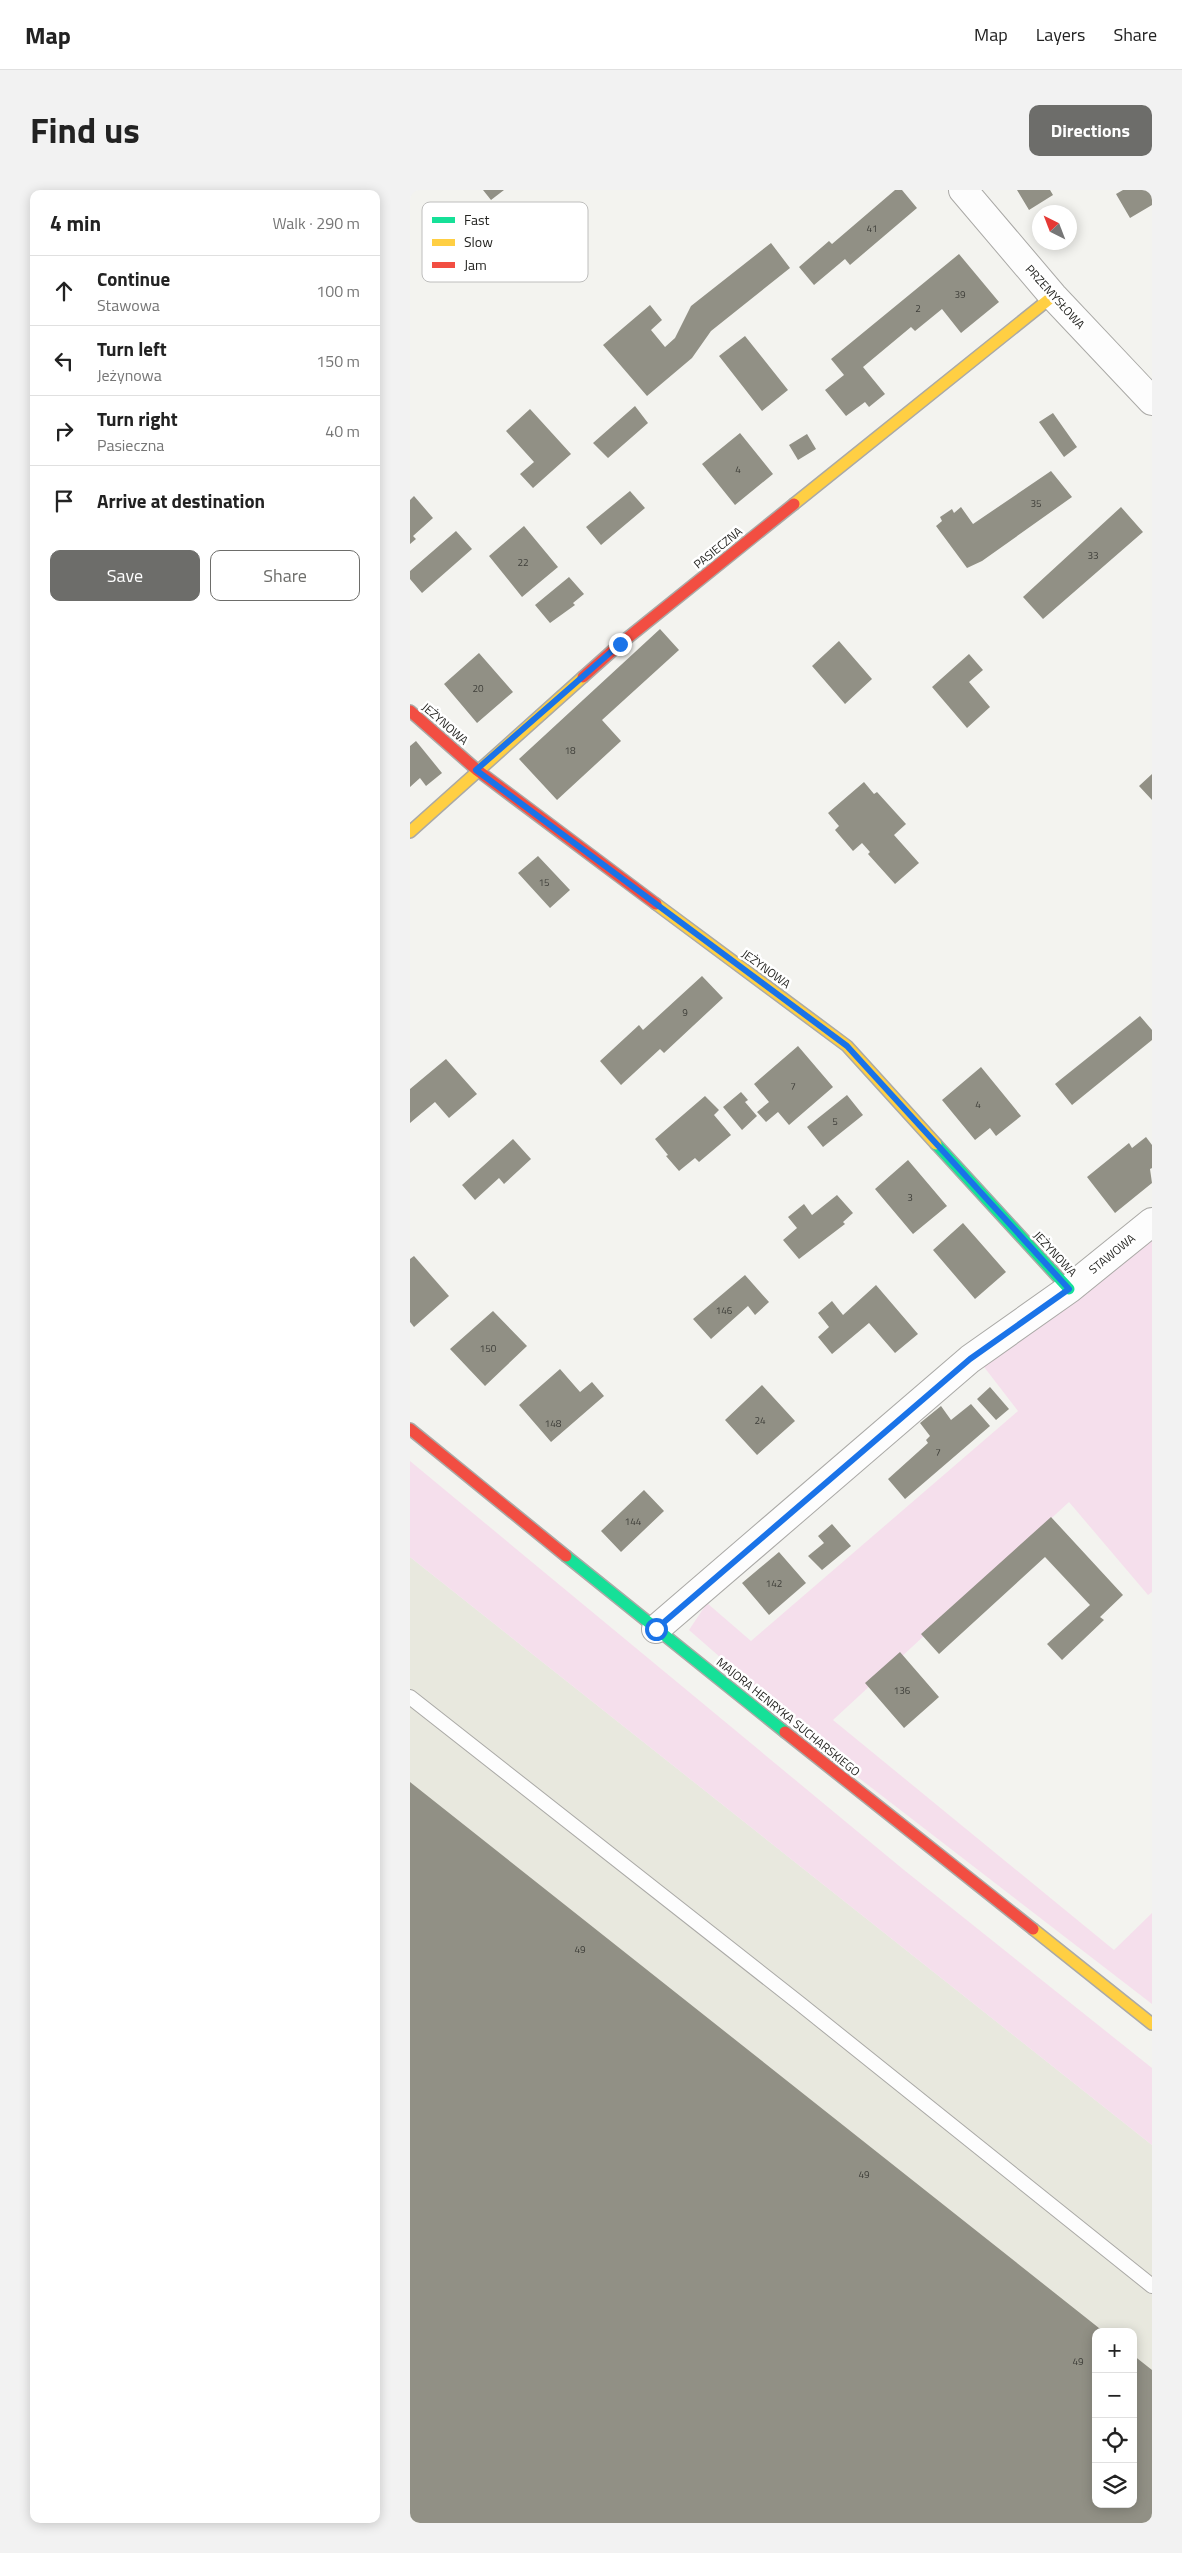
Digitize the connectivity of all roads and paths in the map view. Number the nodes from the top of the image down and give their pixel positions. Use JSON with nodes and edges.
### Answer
{"nodes":[{"id":1,"x":963,"y":190,"type":"edge"},
{"id":2,"x":1053,"y":296,"type":"junction"},
{"id":3,"x":1152,"y":401,"type":"edge"},
{"id":4,"x":410,"y":711,"type":"edge"},
{"id":5,"x":476,"y":770,"type":"junction"},
{"id":6,"x":410,"y":832,"type":"edge"},
{"id":7,"x":1152,"y":1222,"type":"edge"},
{"id":8,"x":1069,"y":1289,"type":"junction"},
{"id":9,"x":410,"y":1429,"type":"edge"},
{"id":10,"x":656,"y":1629,"type":"junction"},
{"id":11,"x":410,"y":1697,"type":"edge"},
{"id":12,"x":1152,"y":2024,"type":"edge"},
{"id":13,"x":1152,"y":2286,"type":"edge"}],
"edges":[{"from":1,"to":2,"type":"street","name":"PRZEMYSŁOWA"},
{"from":2,"to":3,"type":"street","name":"PRZEMYSŁOWA"},
{"from":2,"to":5,"type":"street","name":"PASIECZNA"},
{"from":4,"to":5,"type":"street","name":"JEŻYNOWA"},
{"from":5,"to":6,"type":"street","name":"PASIECZNA"},
{"from":5,"to":8,"type":"street","name":"JEŻYNOWA"},
{"from":7,"to":8,"type":"street","name":"STAWOWA"},
{"from":8,"to":10,"type":"street","name":"STAWOWA"},
{"from":9,"to":10,"type":"street","name":"MAJORA HENRYKA SUCHARSKIEGO"},
{"from":10,"to":12,"type":"street","name":"MAJORA HENRYKA SUCHARSKIEGO"},
{"from":11,"to":13,"type":"lane"}]}
